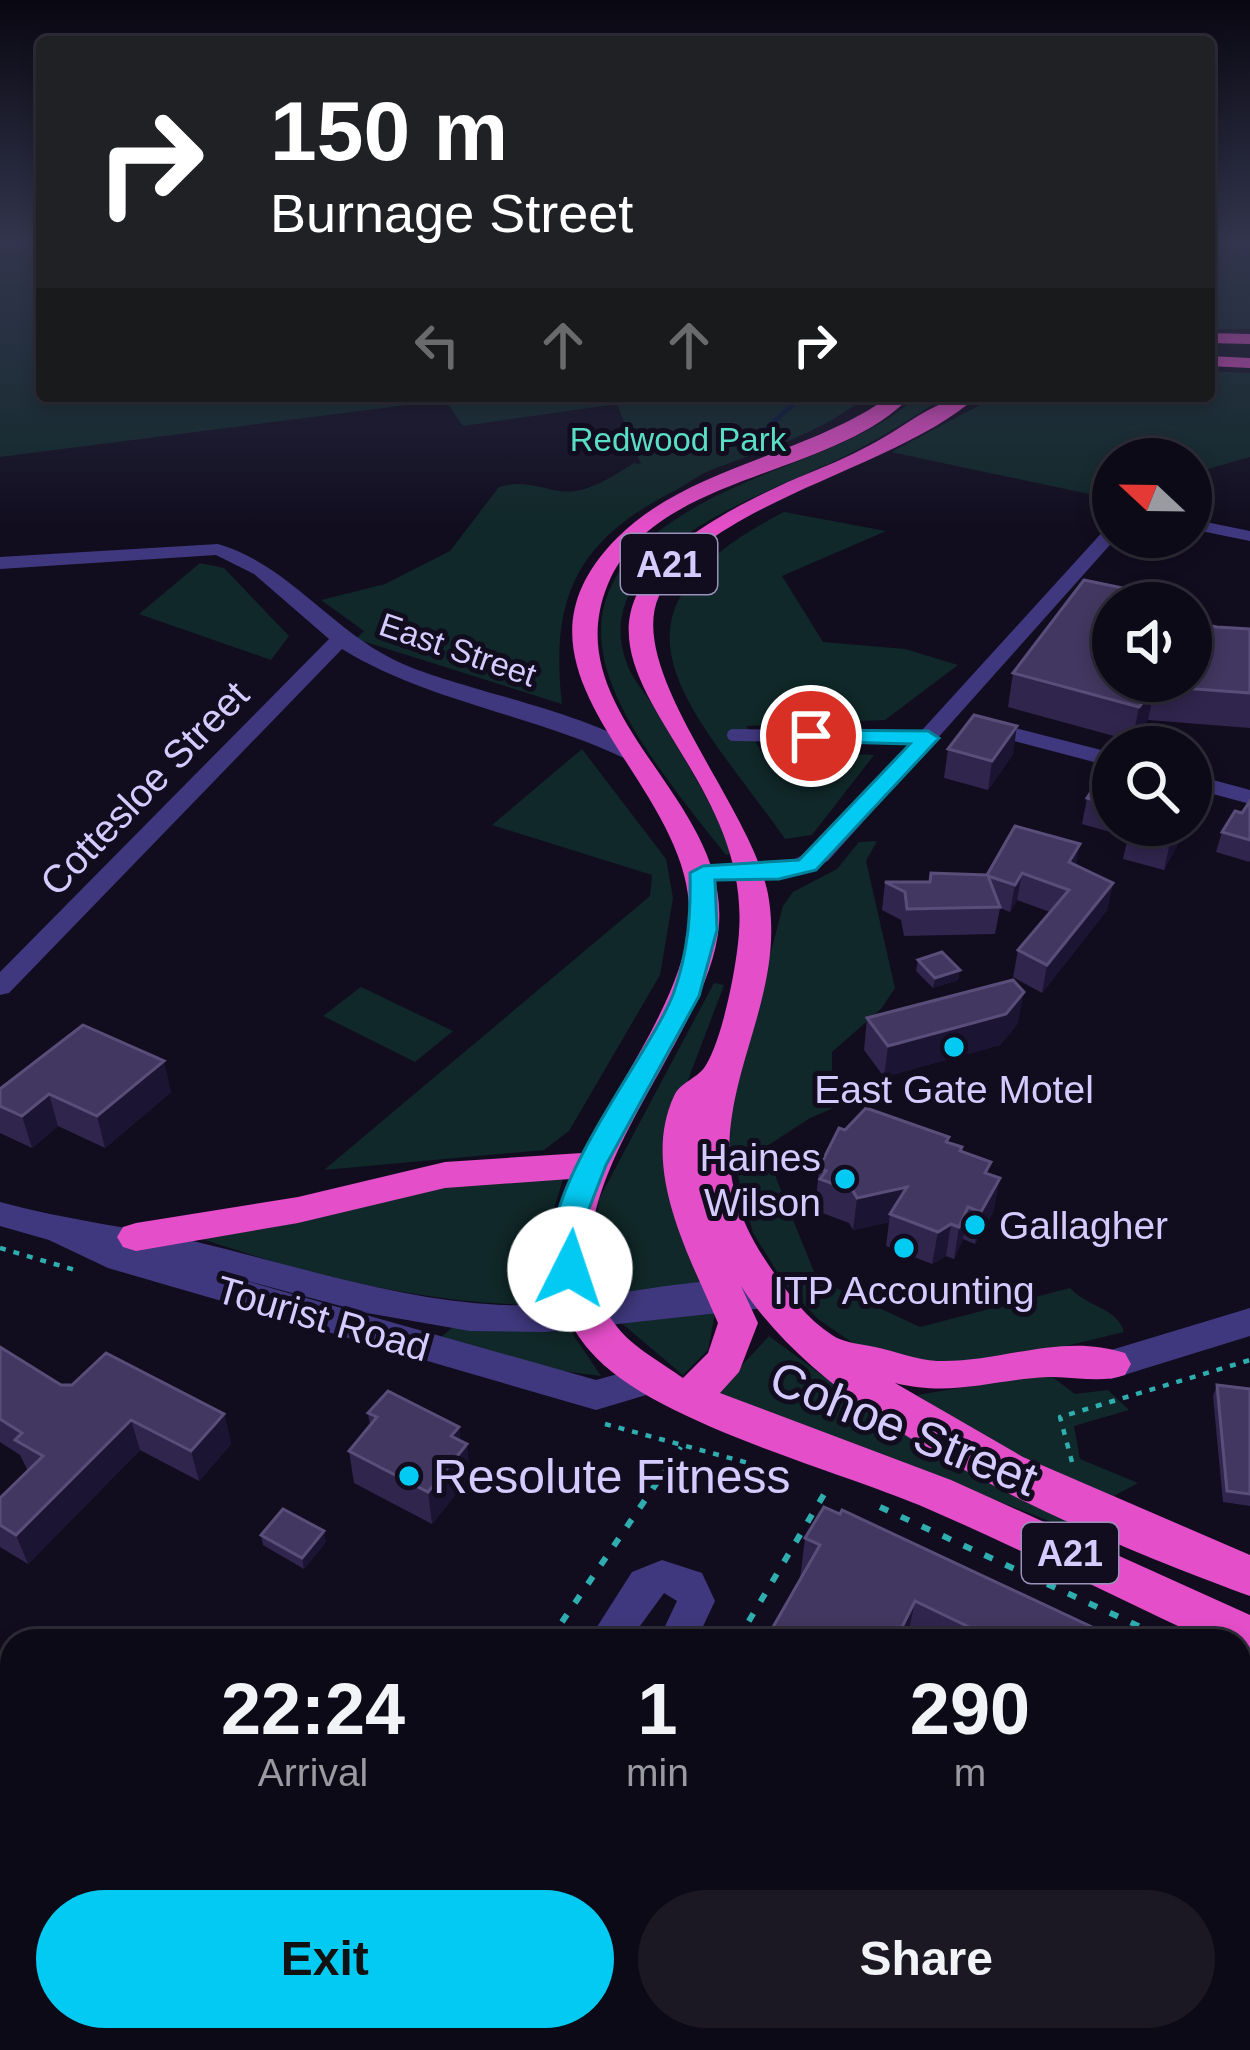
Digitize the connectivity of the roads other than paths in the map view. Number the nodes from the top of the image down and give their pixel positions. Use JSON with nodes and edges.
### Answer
{"nodes":[{"id":1,"x":1215,"y":338,"type":"edge"},
{"id":2,"x":1250,"y":339,"type":"edge"},
{"id":3,"x":1215,"y":361,"type":"edge"},
{"id":4,"x":1250,"y":363,"type":"edge"},
{"id":5,"x":893,"y":402,"type":"edge"},
{"id":6,"x":958,"y":402,"type":"edge"},
{"id":7,"x":1212,"y":528,"type":"edge"},
{"id":8,"x":1250,"y":536,"type":"edge"},
{"id":9,"x":1092,"y":554,"type":"edge"},
{"id":10,"x":0,"y":563,"type":"edge"},
{"id":11,"x":339,"y":640,"type":"junction"},
{"id":12,"x":946,"y":716,"type":"junction"},
{"id":13,"x":733,"y":735,"type":"dead end"},
{"id":14,"x":928,"y":738,"type":"junction"},
{"id":15,"x":634,"y":754,"type":"junction"},
{"id":16,"x":1092,"y":754,"type":"edge"},
{"id":17,"x":1212,"y":787,"type":"edge"},
{"id":18,"x":1250,"y":797,"type":"edge"},
{"id":19,"x":703,"y":873,"type":"junction"},
{"id":20,"x":749,"y":873,"type":"junction"},
{"id":21,"x":0,"y":986,"type":"edge"},
{"id":22,"x":591,"y":1165,"type":"junction"},
{"id":23,"x":0,"y":1214,"type":"edge"},
{"id":24,"x":60,"y":1231,"type":"junction"},
{"id":25,"x":136,"y":1237,"type":"junction"},
{"id":26,"x":750,"y":1295,"type":"junction"},
{"id":27,"x":587,"y":1314,"type":"junction"},
{"id":28,"x":1250,"y":1322,"type":"edge"},
{"id":29,"x":819,"y":1350,"type":"junction"},
{"id":30,"x":1111,"y":1364,"type":"joint"},
{"id":31,"x":668,"y":1390,"type":"junction"},
{"id":32,"x":1116,"y":1546,"type":"junction"},
{"id":33,"x":1250,"y":1576,"type":"edge"},
{"id":34,"x":615,"y":1629,"type":"edge"},
{"id":35,"x":683,"y":1629,"type":"edge"},
{"id":36,"x":1238,"y":1629,"type":"edge"}],
"edges":[{"from":1,"to":2,"type":"highway"},
{"from":3,"to":4,"type":"highway"},
{"from":5,"to":15,"type":"highway","number":"A21"},
{"from":6,"to":20,"type":"highway","number":"A21"},
{"from":7,"to":8,"type":"street"},
{"from":9,"to":12,"type":"street"},
{"from":10,"to":11,"type":"street","name":"East Street"},
{"from":11,"to":15,"type":"street","name":"East Street"},
{"from":11,"to":21,"type":"street","name":"Cottesloe Street"},
{"from":12,"to":14,"type":"street"},
{"from":12,"to":16,"type":"street"},
{"from":13,"to":14,"type":"lane"},
{"from":14,"to":20,"type":"street"},
{"from":15,"to":19,"type":"highway","number":"A21"},
{"from":17,"to":18,"type":"street"},
{"from":19,"to":20,"type":"street"},
{"from":19,"to":22,"type":"highway","number":"A21"},
{"from":20,"to":26,"type":"highway","number":"A21"},
{"from":22,"to":25,"type":"highway"},
{"from":22,"to":27,"type":"highway","number":"A21"},
{"from":23,"to":24,"type":"street","name":"Tourist Road"},
{"from":24,"to":25,"type":"street","name":"Tourist Road"},
{"from":24,"to":31,"type":"street","name":"Tourist Road"},
{"from":25,"to":27,"type":"street","name":"Tourist Road"},
{"from":26,"to":27,"type":"street","name":"Tourist Road"},
{"from":26,"to":29,"type":"highway","number":"A21"},
{"from":26,"to":31,"type":"highway"},
{"from":27,"to":31,"type":"highway","number":"A21"},
{"from":28,"to":30,"type":"street"},
{"from":29,"to":30,"type":"highway"},
{"from":29,"to":32,"type":"highway","name":"Cohoe Street","number":"A21"},
{"from":31,"to":32,"type":"highway","name":"Cohoe Street","number":"A21"},
{"from":32,"to":33,"type":"highway","name":"Cohoe Street","number":"A21"},
{"from":32,"to":36,"type":"highway","name":"Cohoe Street","number":"A21"},
{"from":34,"to":35,"type":"street"}]}
